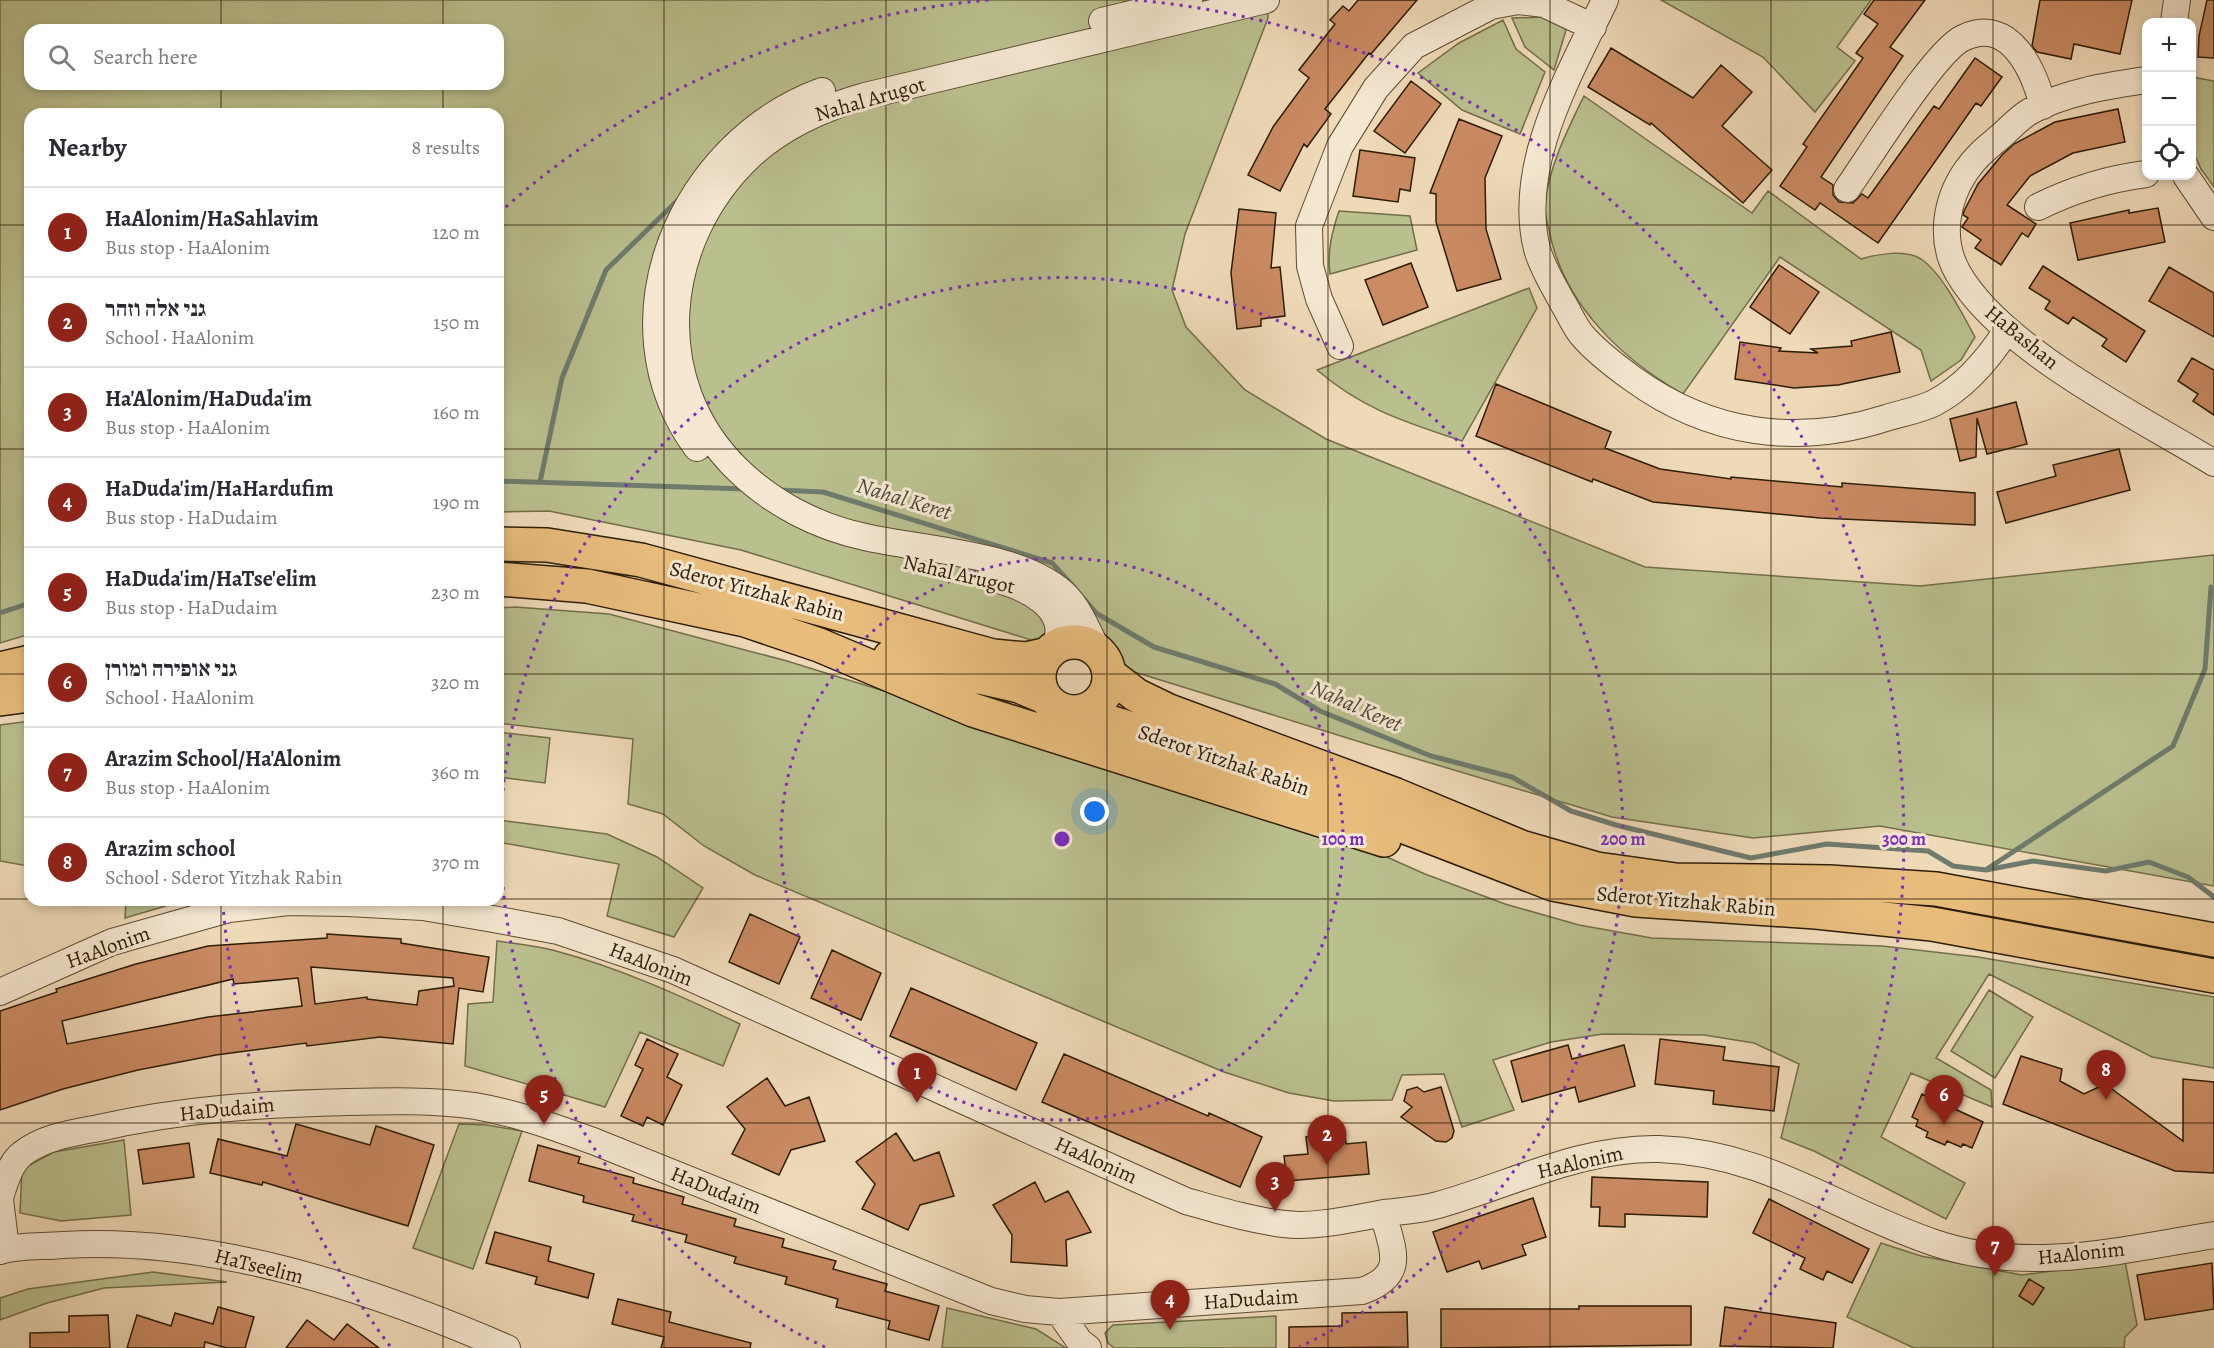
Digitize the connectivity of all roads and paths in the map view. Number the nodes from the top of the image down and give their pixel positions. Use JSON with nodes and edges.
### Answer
{"nodes":[{"id":1,"x":1190,"y":0,"type":"edge"},
{"id":2,"x":1266,"y":0,"type":"edge"},
{"id":3,"x":1605,"y":0,"type":"edge"},
{"id":4,"x":2177,"y":0,"type":"edge"},
{"id":5,"x":2175,"y":18,"type":"edge"},
{"id":6,"x":1593,"y":27,"type":"junction"},
{"id":7,"x":2142,"y":81,"type":"edge"},
{"id":8,"x":2043,"y":106,"type":"junction"},
{"id":9,"x":2142,"y":174,"type":"edge"},
{"id":10,"x":2189,"y":180,"type":"edge"},
{"id":11,"x":1847,"y":189,"type":"dead end"},
{"id":12,"x":2038,"y":207,"type":"dead end"},
{"id":13,"x":2214,"y":217,"type":"edge"},
{"id":14,"x":2007,"y":330,"type":"junction"},
{"id":15,"x":1340,"y":346,"type":"dead end"},
{"id":16,"x":2214,"y":463,"type":"edge"},
{"id":17,"x":504,"y":544,"type":"edge"},
{"id":18,"x":504,"y":579,"type":"edge"},
{"id":19,"x":748,"y":621,"type":"junction"},
{"id":20,"x":1051,"y":651,"type":"junction"},
{"id":21,"x":24,"y":663,"type":"edge"},
{"id":22,"x":1104,"y":664,"type":"junction"},
{"id":23,"x":0,"y":669,"type":"edge"},
{"id":24,"x":24,"y":695,"type":"edge"},
{"id":25,"x":1045,"y":697,"type":"junction"},
{"id":26,"x":0,"y":699,"type":"edge"},
{"id":27,"x":1075,"y":712,"type":"junction"},
{"id":28,"x":1553,"y":884,"type":"junction"},
{"id":29,"x":255,"y":906,"type":"edge"},
{"id":30,"x":396,"y":906,"type":"edge"},
{"id":31,"x":2214,"y":940,"type":"edge"},
{"id":32,"x":2214,"y":976,"type":"edge"},
{"id":33,"x":0,"y":992,"type":"edge"},
{"id":34,"x":0,"y":1198,"type":"edge"},
{"id":35,"x":1383,"y":1213,"type":"junction"},
{"id":36,"x":2214,"y":1235,"type":"edge"},
{"id":37,"x":3,"y":1250,"type":"edge"},
{"id":38,"x":1059,"y":1312,"type":"junction"},
{"id":39,"x":507,"y":1348,"type":"edge"},
{"id":40,"x":1088,"y":1348,"type":"edge"}],
"edges":[{"from":1,"to":20,"type":"street","name":"Nahal Arugot"},
{"from":2,"to":22,"type":"street","name":"Nahal Arugot"},
{"from":3,"to":6,"type":"street"},
{"from":4,"to":5,"type":"street"},
{"from":6,"to":14,"type":"street"},
{"from":6,"to":15,"type":"street"},
{"from":7,"to":8,"type":"street","name":"HaBashan"},
{"from":8,"to":11,"type":"street"},
{"from":8,"to":14,"type":"street","name":"HaBashan"},
{"from":9,"to":12,"type":"street"},
{"from":10,"to":13,"type":"street"},
{"from":14,"to":16,"type":"street","name":"HaBashan"},
{"from":17,"to":20,"type":"main road","name":"Sderot Yitzhak Rabin"},
{"from":18,"to":19,"type":"main road","name":"Sderot Yitzhak Rabin"},
{"from":19,"to":25,"type":"main road","name":"Sderot Yitzhak Rabin"},
{"from":19,"to":28,"type":"main road"},
{"from":20,"to":22,"type":"main road"},
{"from":20,"to":25,"type":"main road"},
{"from":21,"to":23,"type":"main road"},
{"from":22,"to":27,"type":"main road"},
{"from":22,"to":31,"type":"main road","name":"Sderot Yitzhak Rabin"},
{"from":24,"to":26,"type":"main road"},
{"from":25,"to":27,"type":"main road"},
{"from":27,"to":28,"type":"main road","name":"Sderot Yitzhak Rabin"},
{"from":28,"to":32,"type":"main road","name":"Sderot Yitzhak Rabin"},
{"from":29,"to":33,"type":"street","name":"HaAlonim"},
{"from":30,"to":35,"type":"street","name":"HaAlonim"},
{"from":34,"to":37,"type":"street","name":"HaDudaim"},
{"from":34,"to":38,"type":"street","name":"HaDudaim"},
{"from":35,"to":36,"type":"street","name":"HaAlonim"},
{"from":35,"to":38,"type":"street","name":"HaDudaim"},
{"from":37,"to":39,"type":"street","name":"HaTseelim"},
{"from":38,"to":40,"type":"street"}]}
